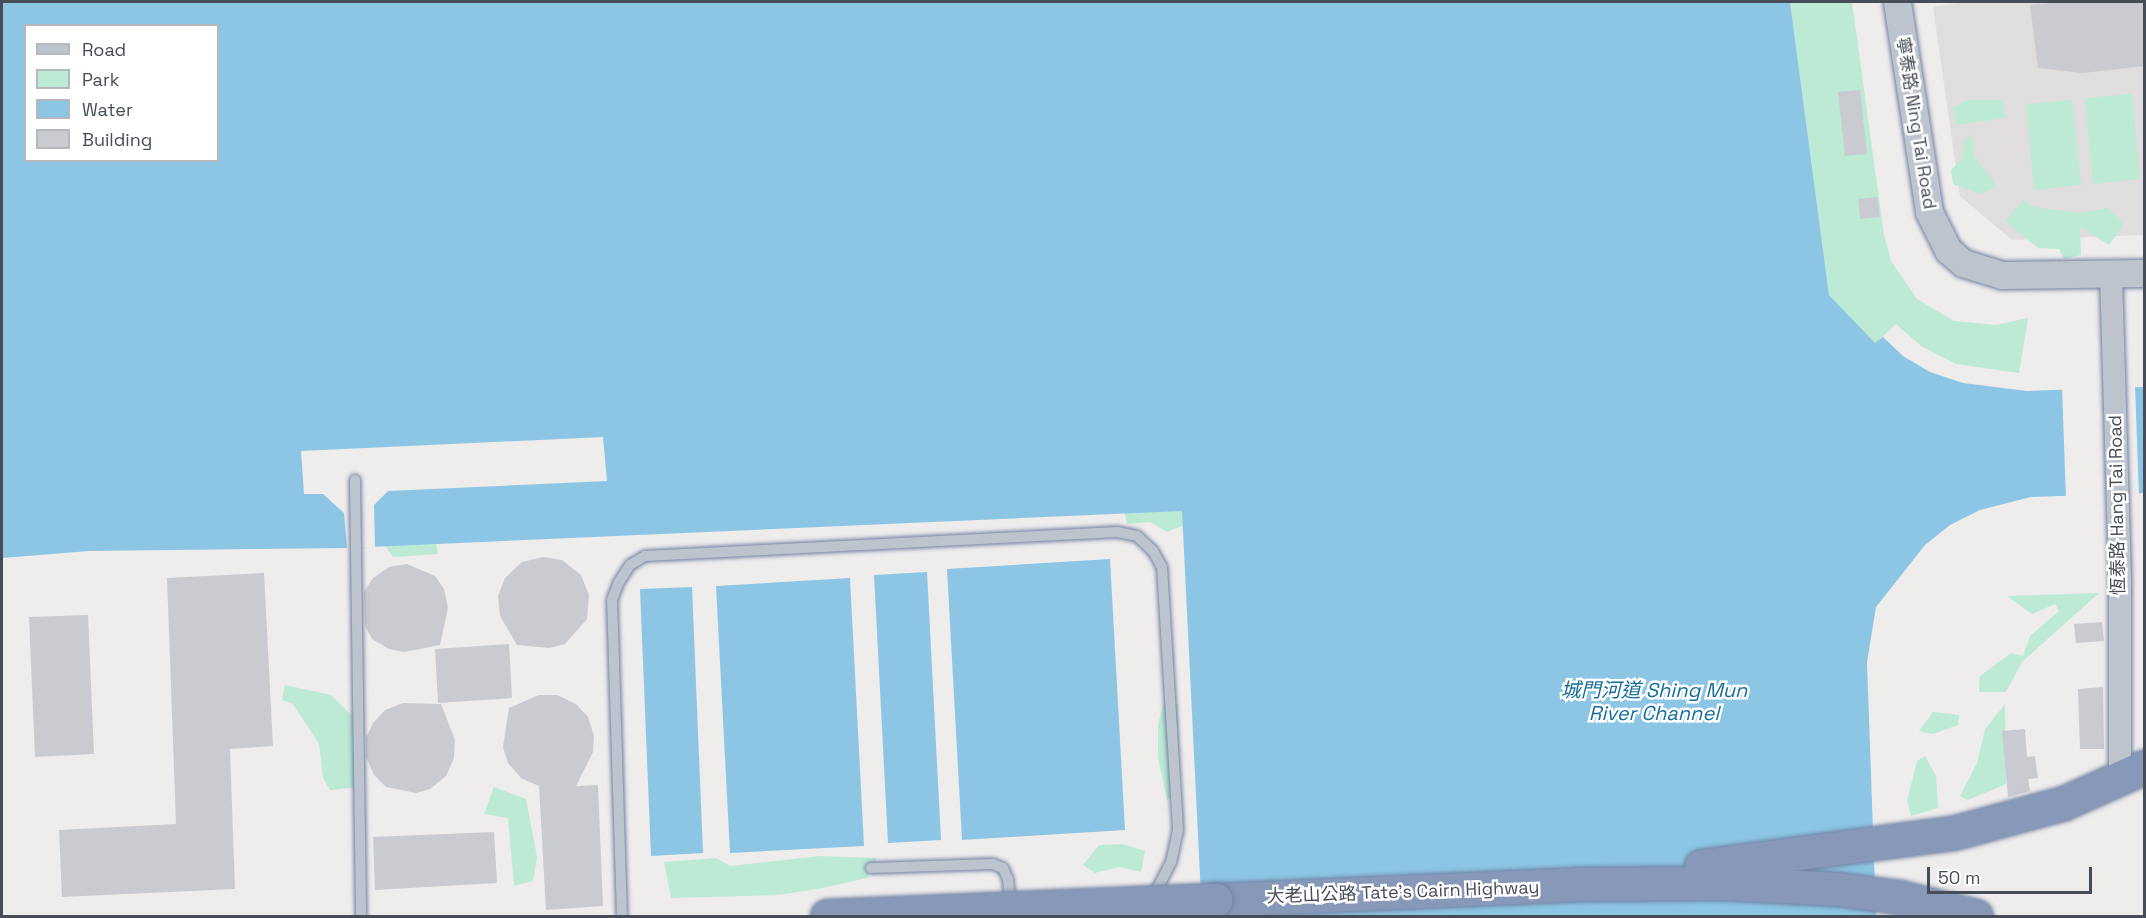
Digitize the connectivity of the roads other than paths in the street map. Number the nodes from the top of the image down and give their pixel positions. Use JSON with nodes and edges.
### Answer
{"nodes":[{"id":1,"x":1897,"y":2,"type":"edge"},
{"id":2,"x":2145,"y":273,"type":"edge"},
{"id":3,"x":2111,"y":274,"type":"junction"},
{"id":4,"x":355,"y":480,"type":"dead end"},
{"id":5,"x":2132,"y":768,"type":"edge"},
{"id":6,"x":871,"y":868,"type":"dead end"},
{"id":7,"x":1597,"y":883,"type":"junction"},
{"id":8,"x":361,"y":916,"type":"edge"},
{"id":9,"x":622,"y":916,"type":"edge"},
{"id":10,"x":828,"y":916,"type":"edge"},
{"id":11,"x":1011,"y":916,"type":"edge"},
{"id":12,"x":1124,"y":916,"type":"edge"},
{"id":13,"x":1976,"y":916,"type":"edge"}],
"edges":[{"from":1,"to":3,"type":"street","name":"寧泰路 Ning Tai Road"},
{"from":2,"to":3,"type":"street"},
{"from":3,"to":5,"type":"street","name":"恆泰路 Hang Tai Road"},
{"from":4,"to":8,"type":"lane"},
{"from":5,"to":7,"type":"highway"},
{"from":6,"to":11,"type":"lane"},
{"from":7,"to":10,"type":"highway","name":"大老山公路 Tate's Cairn Highway","bridge":true},
{"from":7,"to":13,"type":"highway","name":"大老山公路 Tate's Cairn Highway"},
{"from":9,"to":12,"type":"lane"}]}
